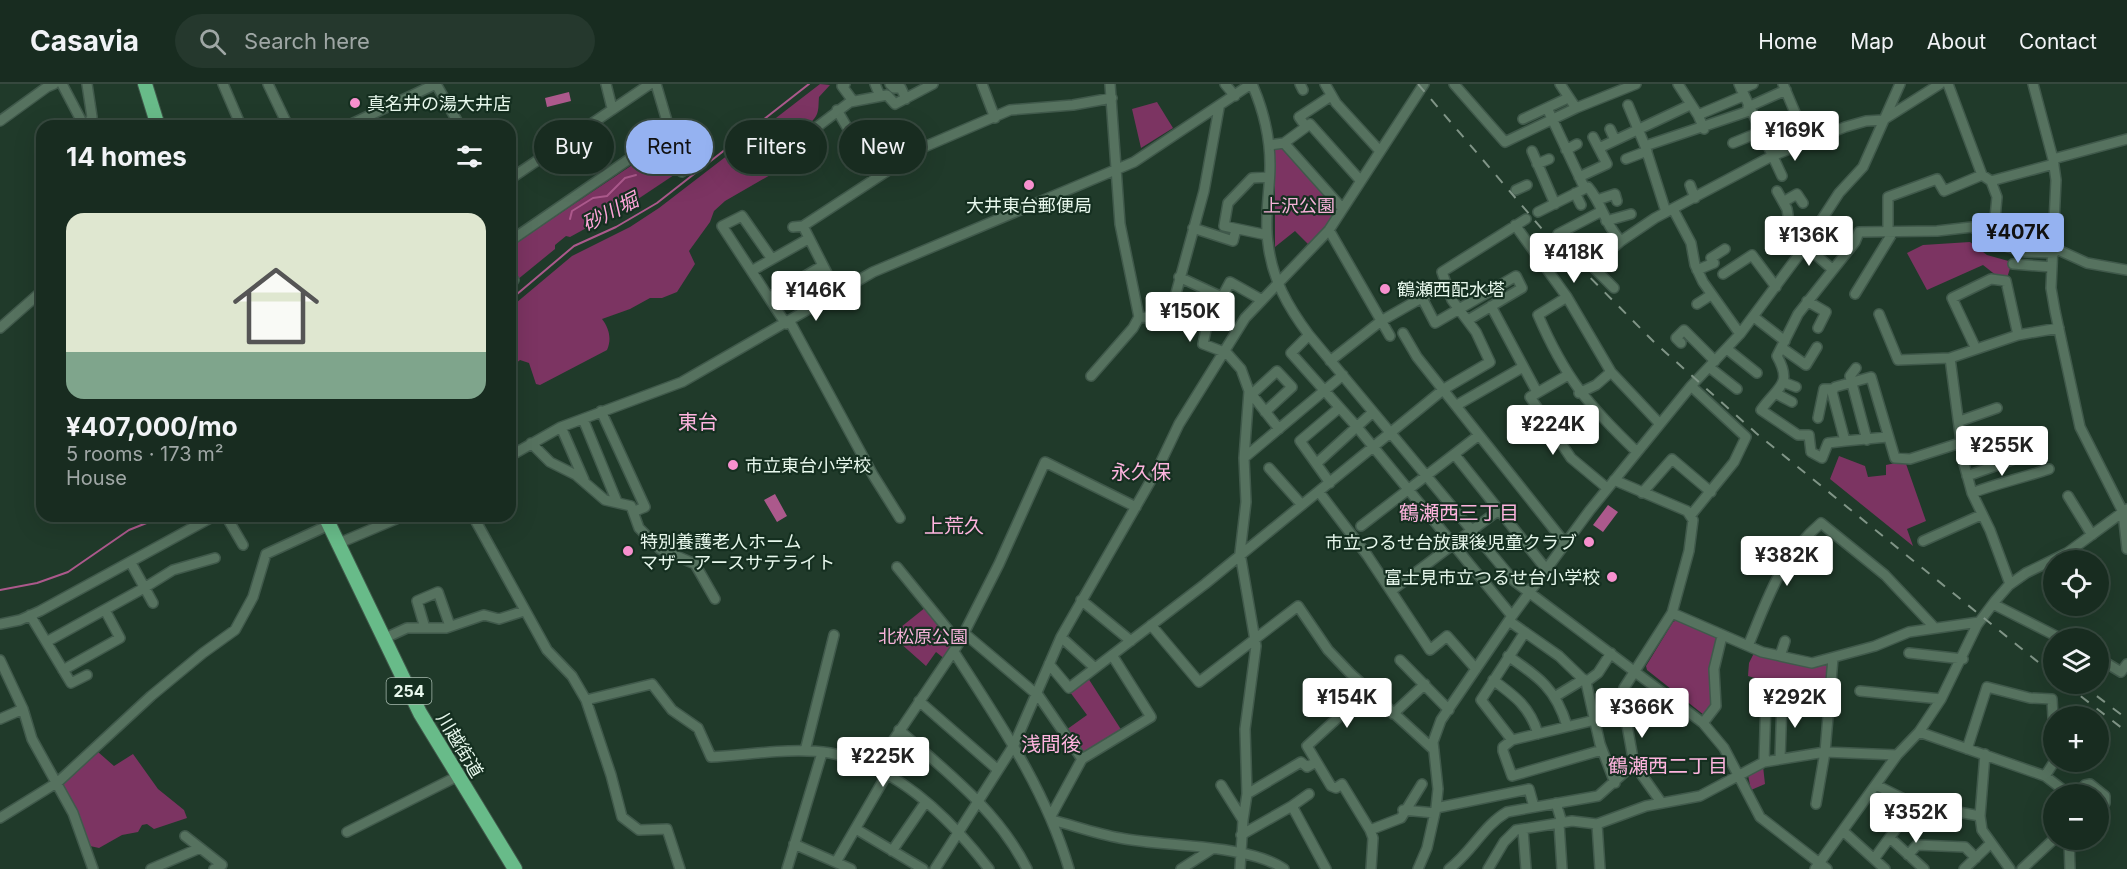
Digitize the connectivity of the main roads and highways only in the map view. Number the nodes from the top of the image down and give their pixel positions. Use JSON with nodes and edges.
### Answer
{"nodes":[{"id":1,"x":145,"y":84,"type":"edge"},
{"id":2,"x":156,"y":120,"type":"edge"},
{"id":3,"x":328,"y":522,"type":"edge"},
{"id":4,"x":513,"y":865,"type":"edge"}],
"edges":[{"from":1,"to":2,"type":"highway"},
{"from":3,"to":4,"type":"highway","name":"川越街道","number":"254"}]}
